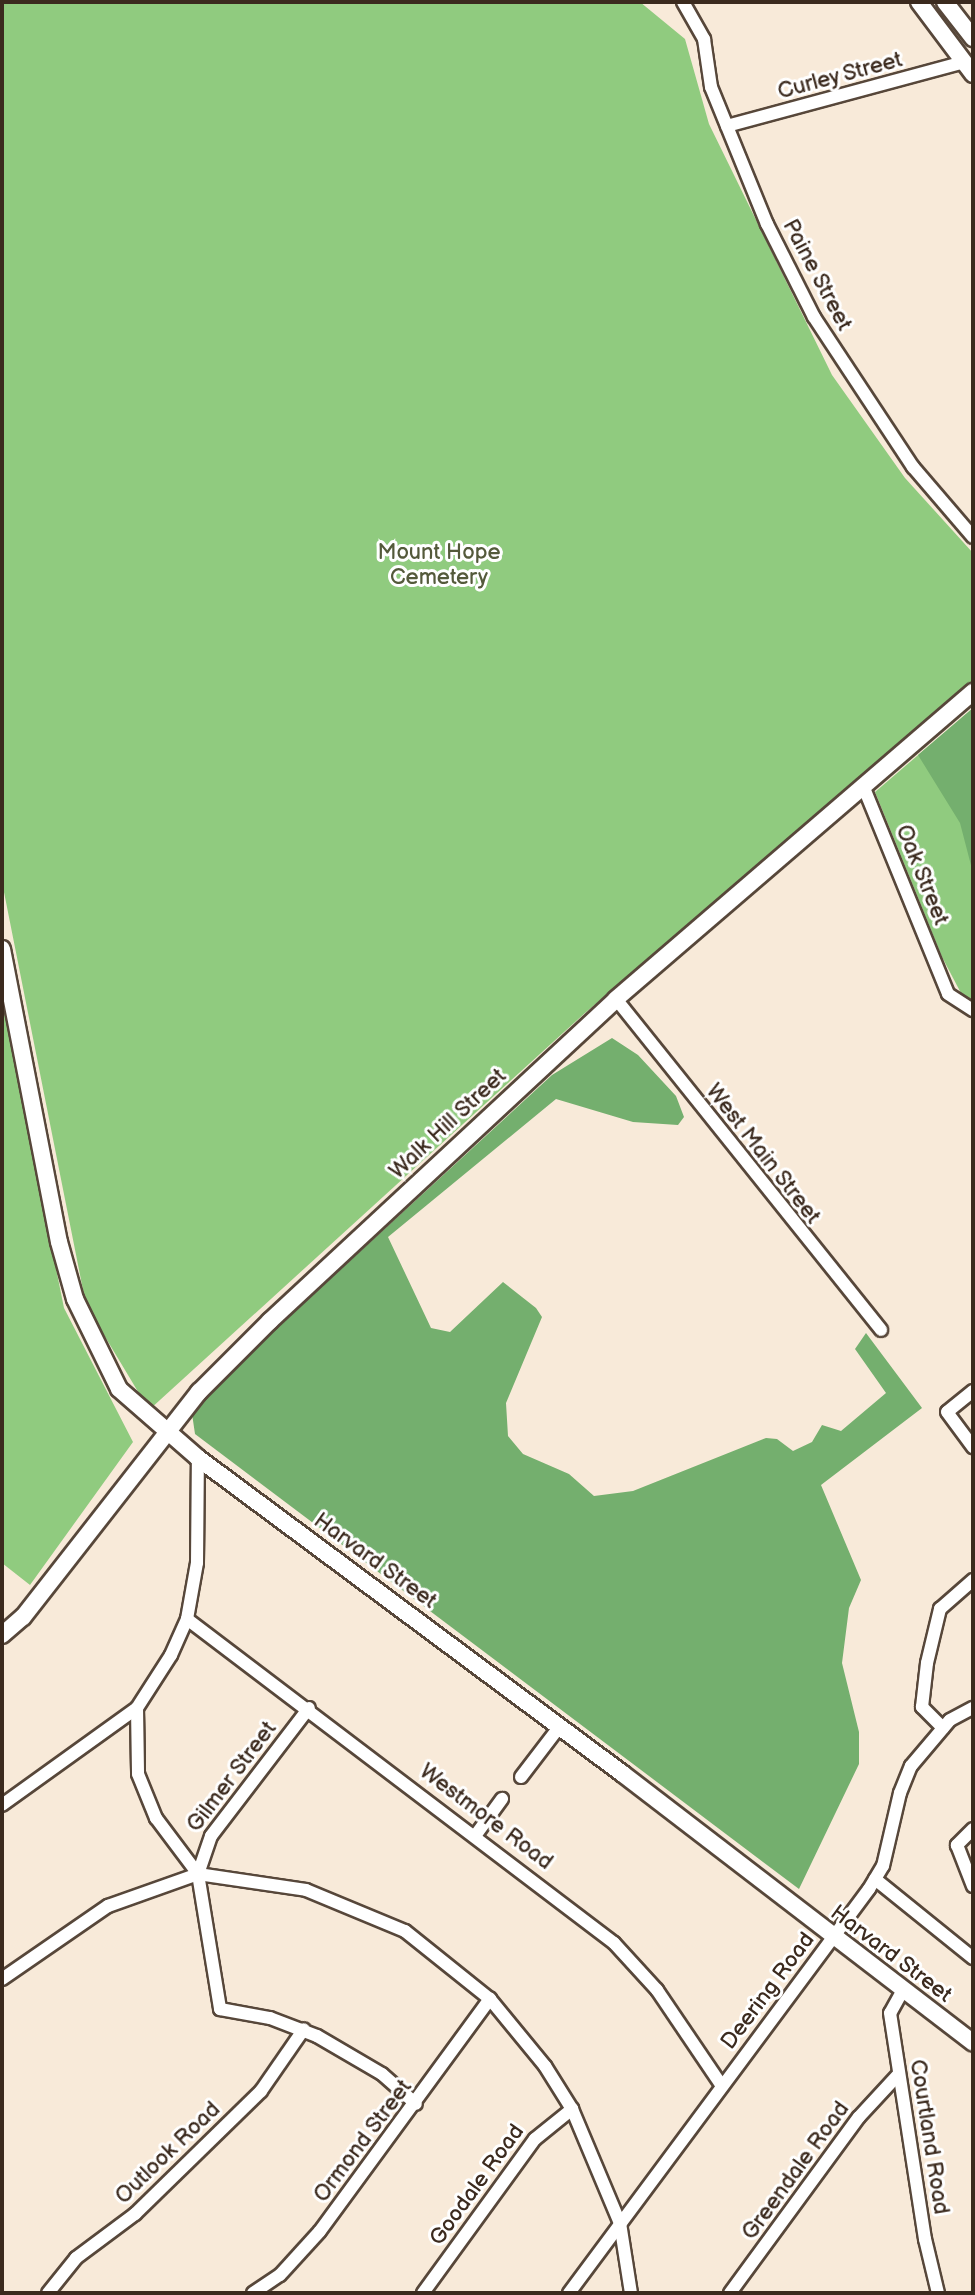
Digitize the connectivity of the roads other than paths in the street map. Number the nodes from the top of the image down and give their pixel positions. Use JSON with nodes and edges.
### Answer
{"nodes":[{"id":1,"x":683,"y":2,"type":"edge"},
{"id":2,"x":919,"y":2,"type":"edge"},
{"id":3,"x":945,"y":2,"type":"edge"},
{"id":4,"x":973,"y":38,"type":"edge"},
{"id":5,"x":969,"y":68,"type":"edge"},
{"id":6,"x":727,"y":126,"type":"junction"},
{"id":7,"x":973,"y":537,"type":"edge"},
{"id":8,"x":973,"y":692,"type":"edge"},
{"id":9,"x":864,"y":788,"type":"junction"},
{"id":10,"x":2,"y":949,"type":"edge"},
{"id":11,"x":616,"y":999,"type":"junction"},
{"id":12,"x":973,"y":1010,"type":"edge"},
{"id":13,"x":881,"y":1330,"type":"dead end"},
{"id":14,"x":973,"y":1391,"type":"edge"},
{"id":15,"x":168,"y":1431,"type":"junction"},
{"id":16,"x":973,"y":1447,"type":"edge"},
{"id":17,"x":198,"y":1458,"type":"junction"},
{"id":18,"x":973,"y":1580,"type":"edge"},
{"id":19,"x":187,"y":1619,"type":"junction"},
{"id":20,"x":2,"y":1635,"type":"edge"},
{"id":21,"x":137,"y":1708,"type":"junction"},
{"id":22,"x":309,"y":1708,"type":"junction"},
{"id":23,"x":973,"y":1708,"type":"edge"},
{"id":24,"x":560,"y":1726,"type":"junction"},
{"id":25,"x":943,"y":1728,"type":"junction"},
{"id":26,"x":521,"y":1777,"type":"dead end"},
{"id":27,"x":502,"y":1799,"type":"dead end"},
{"id":28,"x":2,"y":1805,"type":"edge"},
{"id":29,"x":973,"y":1829,"type":"edge"},
{"id":30,"x":475,"y":1836,"type":"junction"},
{"id":31,"x":198,"y":1874,"type":"junction"},
{"id":32,"x":875,"y":1879,"type":"junction"},
{"id":33,"x":973,"y":1886,"type":"edge"},
{"id":34,"x":833,"y":1937,"type":"junction"},
{"id":35,"x":973,"y":1958,"type":"edge"},
{"id":36,"x":2,"y":1979,"type":"edge"},
{"id":37,"x":903,"y":1990,"type":"junction"},
{"id":38,"x":490,"y":1999,"type":"junction"},
{"id":39,"x":304,"y":2029,"type":"junction"},
{"id":40,"x":973,"y":2043,"type":"edge"},
{"id":41,"x":897,"y":2076,"type":"junction"},
{"id":42,"x":722,"y":2086,"type":"junction"},
{"id":43,"x":416,"y":2104,"type":"junction"},
{"id":44,"x":572,"y":2109,"type":"junction"},
{"id":45,"x":620,"y":2223,"type":"junction"},
{"id":46,"x":48,"y":2293,"type":"edge"},
{"id":47,"x":253,"y":2293,"type":"edge"},
{"id":48,"x":423,"y":2293,"type":"edge"},
{"id":49,"x":569,"y":2293,"type":"edge"},
{"id":50,"x":631,"y":2293,"type":"edge"},
{"id":51,"x":730,"y":2293,"type":"edge"},
{"id":52,"x":938,"y":2293,"type":"edge"}],
"edges":[{"from":1,"to":6,"type":"street","name":"Paine Street"},
{"from":2,"to":5,"type":"main road"},
{"from":3,"to":4,"type":"main road"},
{"from":5,"to":6,"type":"street","name":"Curley Street"},
{"from":6,"to":7,"type":"street","name":"Paine Street"},
{"from":8,"to":9,"type":"main road","name":"Walk Hill Street"},
{"from":9,"to":11,"type":"main road","name":"Walk Hill Street"},
{"from":9,"to":12,"type":"street","name":"Oak Street"},
{"from":10,"to":15,"type":"main road","name":"Harvard Street"},
{"from":11,"to":13,"type":"street","name":"West Main Street"},
{"from":11,"to":15,"type":"main road","name":"Walk Hill Street"},
{"from":14,"to":16,"type":"street"},
{"from":15,"to":17,"type":"main road","name":"Harvard Street"},
{"from":15,"to":20,"type":"main road","name":"Walk Hill Street"},
{"from":17,"to":19,"type":"street"},
{"from":17,"to":24,"type":"main road","name":"Harvard Street"},
{"from":18,"to":25,"type":"street"},
{"from":19,"to":21,"type":"street"},
{"from":19,"to":22,"type":"street","name":"Westmore Road"},
{"from":21,"to":28,"type":"street"},
{"from":21,"to":31,"type":"street"},
{"from":22,"to":30,"type":"street","name":"Westmore Road"},
{"from":22,"to":31,"type":"street","name":"Gilmer Street"},
{"from":23,"to":25,"type":"street","name":"Deering Road"},
{"from":24,"to":26,"type":"street"},
{"from":24,"to":34,"type":"main road","name":"Harvard Street"},
{"from":25,"to":32,"type":"street","name":"Deering Road"},
{"from":27,"to":30,"type":"street"},
{"from":29,"to":33,"type":"street"},
{"from":30,"to":42,"type":"street","name":"Westmore Road"},
{"from":31,"to":36,"type":"street"},
{"from":31,"to":38,"type":"street"},
{"from":31,"to":39,"type":"street"},
{"from":32,"to":34,"type":"street","name":"Deering Road"},
{"from":32,"to":35,"type":"street"},
{"from":34,"to":37,"type":"main road","name":"Harvard Street"},
{"from":34,"to":42,"type":"street","name":"Deering Road"},
{"from":37,"to":40,"type":"main road","name":"Harvard Street"},
{"from":37,"to":41,"type":"street","name":"Courtland Road"},
{"from":38,"to":43,"type":"street","name":"Ormond Street"},
{"from":38,"to":44,"type":"street"},
{"from":39,"to":43,"type":"street"},
{"from":39,"to":46,"type":"street","name":"Outlook Road"},
{"from":41,"to":51,"type":"street","name":"Greendale Road"},
{"from":41,"to":52,"type":"street","name":"Courtland Road"},
{"from":42,"to":45,"type":"street","name":"Deering Road"},
{"from":43,"to":47,"type":"street","name":"Ormond Street"},
{"from":44,"to":45,"type":"street"},
{"from":44,"to":48,"type":"street","name":"Goodale Road"},
{"from":45,"to":49,"type":"street","name":"Deering Road"},
{"from":45,"to":50,"type":"street"}]}
